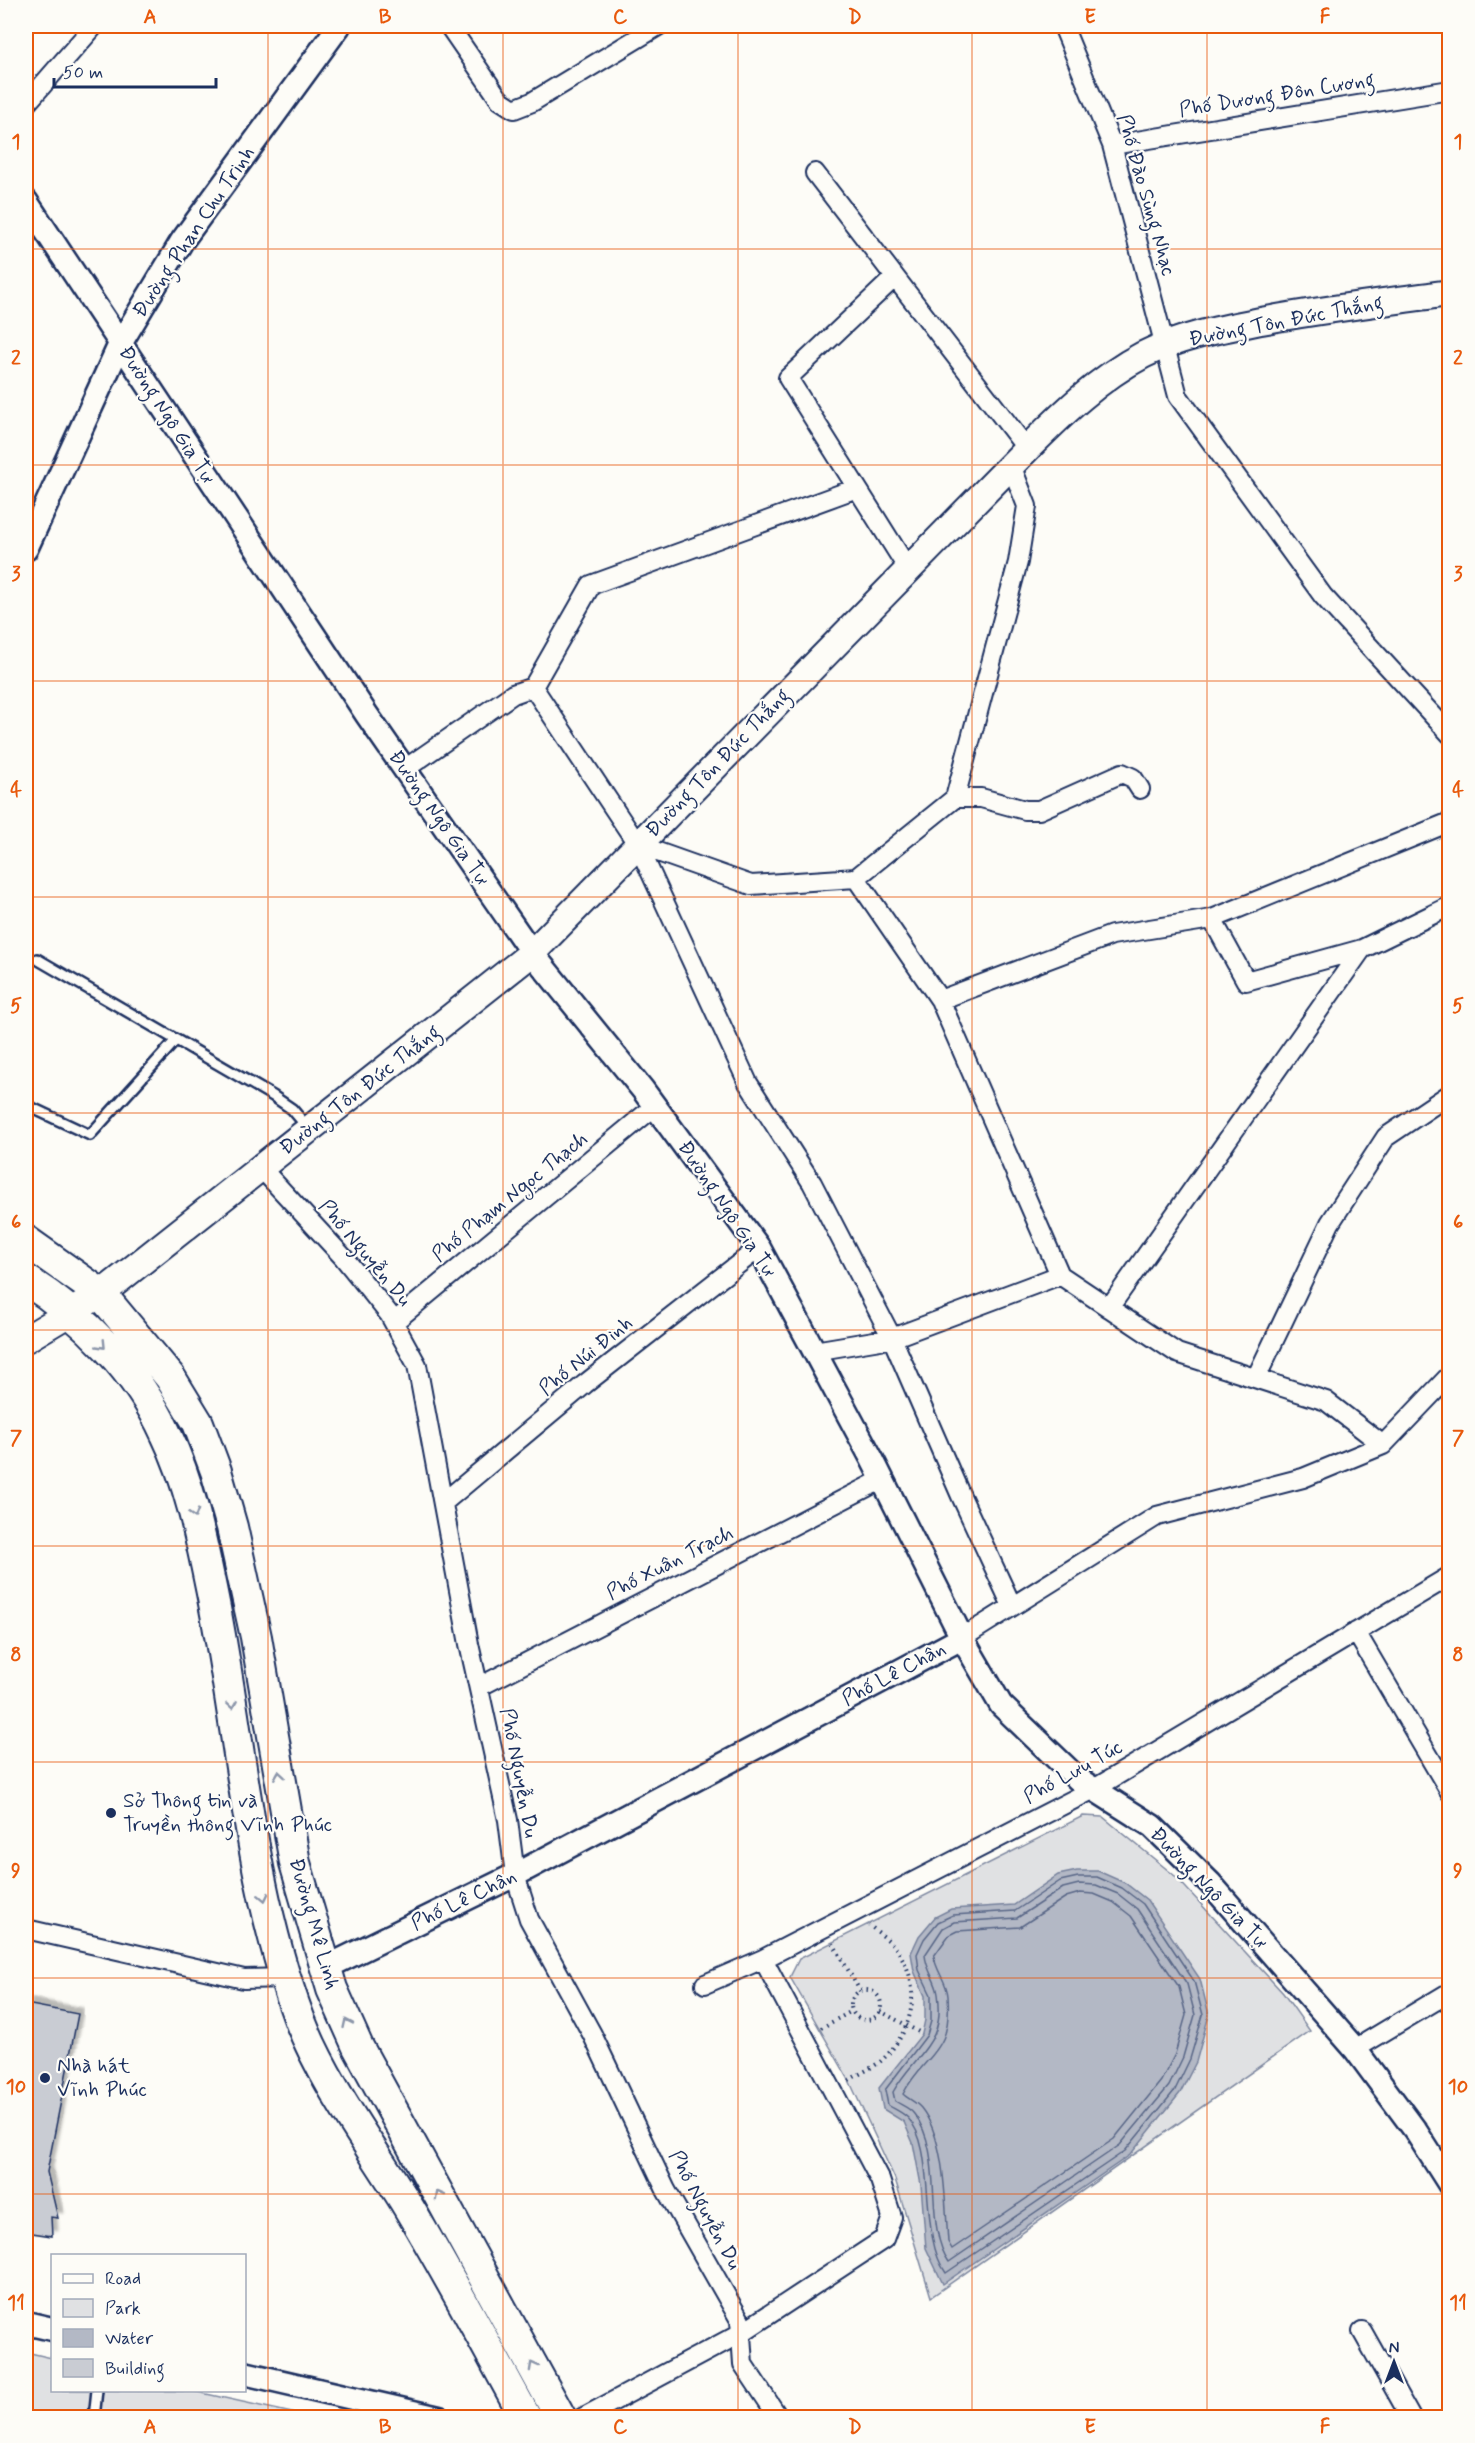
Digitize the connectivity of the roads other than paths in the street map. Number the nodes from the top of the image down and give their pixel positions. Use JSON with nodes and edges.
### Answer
{"nodes":[{"id":1,"x":94,"y":26,"type":"edge"},
{"id":2,"x":339,"y":26,"type":"edge"},
{"id":3,"x":449,"y":26,"type":"edge"},
{"id":4,"x":658,"y":26,"type":"edge"},
{"id":5,"x":1063,"y":26,"type":"edge"},
{"id":6,"x":1449,"y":90,"type":"edge"},
{"id":7,"x":26,"y":104,"type":"edge"},
{"id":8,"x":1112,"y":145,"type":"junction"},
{"id":9,"x":815,"y":173,"type":"dead end"},
{"id":10,"x":26,"y":201,"type":"edge"},
{"id":11,"x":895,"y":277,"type":"junction"},
{"id":12,"x":1449,"y":293,"type":"edge"},
{"id":13,"x":120,"y":344,"type":"junction"},
{"id":14,"x":1166,"y":346,"type":"junction"},
{"id":15,"x":1019,"y":457,"type":"junction"},
{"id":16,"x":857,"y":488,"type":"junction"},
{"id":17,"x":26,"y":549,"type":"edge"},
{"id":18,"x":908,"y":569,"type":"junction"},
{"id":19,"x":533,"y":687,"type":"junction"},
{"id":20,"x":1449,"y":734,"type":"edge"},
{"id":21,"x":405,"y":769,"type":"junction"},
{"id":22,"x":1140,"y":789,"type":"dead end"},
{"id":23,"x":955,"y":798,"type":"junction"},
{"id":24,"x":1449,"y":822,"type":"edge"},
{"id":25,"x":638,"y":845,"type":"junction"},
{"id":26,"x":855,"y":878,"type":"junction"},
{"id":27,"x":1449,"y":906,"type":"edge"},
{"id":28,"x":1212,"y":919,"type":"junction"},
{"id":29,"x":1362,"y":949,"type":"junction"},
{"id":30,"x":532,"y":954,"type":"junction"},
{"id":31,"x":37,"y":958,"type":"dead end"},
{"id":32,"x":940,"y":1000,"type":"junction"},
{"id":33,"x":176,"y":1040,"type":"junction"},
{"id":34,"x":1449,"y":1094,"type":"edge"},
{"id":35,"x":26,"y":1105,"type":"edge"},
{"id":36,"x":655,"y":1106,"type":"junction"},
{"id":37,"x":310,"y":1130,"type":"junction"},
{"id":38,"x":261,"y":1168,"type":"junction"},
{"id":39,"x":26,"y":1241,"type":"edge"},
{"id":40,"x":759,"y":1248,"type":"junction"},
{"id":41,"x":1060,"y":1275,"type":"junction"},
{"id":42,"x":26,"y":1280,"type":"edge"},
{"id":43,"x":101,"y":1294,"type":"junction"},
{"id":44,"x":1109,"y":1308,"type":"junction"},
{"id":45,"x":70,"y":1313,"type":"junction"},
{"id":46,"x":394,"y":1322,"type":"junction"},
{"id":47,"x":892,"y":1338,"type":"junction"},
{"id":48,"x":26,"y":1339,"type":"edge"},
{"id":49,"x":814,"y":1351,"type":"junction"},
{"id":50,"x":1449,"y":1376,"type":"edge"},
{"id":51,"x":1256,"y":1378,"type":"junction"},
{"id":52,"x":1383,"y":1444,"type":"junction"},
{"id":53,"x":882,"y":1479,"type":"junction"},
{"id":54,"x":444,"y":1502,"type":"junction"},
{"id":55,"x":1449,"y":1576,"type":"edge"},
{"id":56,"x":1012,"y":1606,"type":"junction"},
{"id":57,"x":1356,"y":1632,"type":"junction"},
{"id":58,"x":962,"y":1638,"type":"junction"},
{"id":59,"x":479,"y":1687,"type":"junction"},
{"id":60,"x":1094,"y":1789,"type":"junction"},
{"id":61,"x":1449,"y":1789,"type":"edge"},
{"id":62,"x":514,"y":1875,"type":"junction"},
{"id":63,"x":26,"y":1929,"type":"edge"},
{"id":64,"x":763,"y":1959,"type":"junction"},
{"id":65,"x":325,"y":1968,"type":"junction"},
{"id":66,"x":284,"y":1978,"type":"junction"},
{"id":67,"x":705,"y":1984,"type":"dead end"},
{"id":68,"x":1449,"y":1992,"type":"edge"},
{"id":69,"x":1355,"y":2049,"type":"junction"},
{"id":70,"x":1449,"y":2185,"type":"edge"},
{"id":71,"x":26,"y":2323,"type":"edge"},
{"id":72,"x":51,"y":2329,"type":"edge"},
{"id":73,"x":1362,"y":2331,"type":"dead end"},
{"id":74,"x":741,"y":2333,"type":"junction"},
{"id":75,"x":246,"y":2374,"type":"edge"},
{"id":76,"x":97,"y":2392,"type":"edge"},
{"id":77,"x":409,"y":2415,"type":"edge"},
{"id":78,"x":94,"y":2418,"type":"edge"},
{"id":79,"x":439,"y":2418,"type":"edge"},
{"id":80,"x":526,"y":2418,"type":"edge"},
{"id":81,"x":561,"y":2418,"type":"edge"},
{"id":82,"x":582,"y":2418,"type":"edge"},
{"id":83,"x":778,"y":2418,"type":"edge"},
{"id":84,"x":1411,"y":2418,"type":"edge"}],
"edges":[{"from":1,"to":7,"type":"street"},
{"from":2,"to":13,"type":"street","name":"Đường Phan Chu Trinh"},
{"from":3,"to":4,"type":"street"},
{"from":5,"to":8,"type":"street","name":"Phố Đào Sùng Nhạc"},
{"from":6,"to":8,"type":"street","name":"Phố Dương Đôn Cương"},
{"from":8,"to":14,"type":"street","name":"Phố Đào Sùng Nhạc"},
{"from":9,"to":11,"type":"street"},
{"from":10,"to":13,"type":"street","name":"Đường Ngô Gia Tự"},
{"from":11,"to":15,"type":"street"},
{"from":11,"to":16,"type":"street"},
{"from":12,"to":14,"type":"main road","name":"Đường Tôn Đức Thắng"},
{"from":13,"to":17,"type":"street","name":"Đường Phan Chu Trinh"},
{"from":13,"to":21,"type":"street","name":"Đường Ngô Gia Tự"},
{"from":14,"to":15,"type":"main road","name":"Đường Tôn Đức Thắng"},
{"from":14,"to":20,"type":"street","name":"Phố Đào Sùng Nhạc"},
{"from":15,"to":18,"type":"main road","name":"Đường Tôn Đức Thắng"},
{"from":15,"to":23,"type":"street"},
{"from":16,"to":18,"type":"street"},
{"from":16,"to":19,"type":"street"},
{"from":18,"to":25,"type":"main road","name":"Đường Tôn Đức Thắng"},
{"from":19,"to":21,"type":"street"},
{"from":19,"to":25,"type":"street"},
{"from":21,"to":30,"type":"street","name":"Đường Ngô Gia Tự"},
{"from":22,"to":23,"type":"street"},
{"from":23,"to":26,"type":"street"},
{"from":24,"to":28,"type":"street"},
{"from":25,"to":26,"type":"street"},
{"from":25,"to":30,"type":"main road","name":"Đường Tôn Đức Thắng"},
{"from":25,"to":47,"type":"street"},
{"from":26,"to":32,"type":"street"},
{"from":27,"to":29,"type":"street"},
{"from":28,"to":29,"type":"street"},
{"from":28,"to":32,"type":"street"},
{"from":29,"to":44,"type":"street"},
{"from":30,"to":36,"type":"street","name":"Đường Ngô Gia Tự"},
{"from":30,"to":37,"type":"main road","name":"Đường Tôn Đức Thắng"},
{"from":31,"to":33,"type":"lane"},
{"from":32,"to":41,"type":"street"},
{"from":33,"to":35,"type":"lane"},
{"from":33,"to":37,"type":"lane"},
{"from":34,"to":51,"type":"street"},
{"from":36,"to":40,"type":"street","name":"Đường Ngô Gia Tự"},
{"from":36,"to":46,"type":"street","name":"Phố Phạm Ngọc Thạch"},
{"from":37,"to":38,"type":"main road","name":"Đường Tôn Đức Thắng"},
{"from":38,"to":43,"type":"main road","name":"Đường Tôn Đức Thắng"},
{"from":38,"to":46,"type":"street","name":"Phố Nguyễn Du"},
{"from":39,"to":43,"type":"main road","name":"Đường Mê Linh"},
{"from":40,"to":49,"type":"street","name":"Đường Ngô Gia Tự"},
{"from":40,"to":54,"type":"street","name":"Phố Núi Đinh"},
{"from":41,"to":44,"type":"street"},
{"from":41,"to":47,"type":"street"},
{"from":42,"to":45,"type":"main road","name":"Đường Mê Linh"},
{"from":43,"to":45,"type":"main road","name":"Đường Tôn Đức Thắng"},
{"from":65,"to":43,"type":"main road","name":"Đường Mê Linh","one_way":true},
{"from":44,"to":51,"type":"street"},
{"from":45,"to":48,"type":"main road","name":"Đường Tôn Đức Thắng"},
{"from":45,"to":66,"type":"main road","name":"Đường Mê Linh","one_way":true},
{"from":46,"to":54,"type":"street","name":"Phố Nguyễn Du"},
{"from":47,"to":49,"type":"street"},
{"from":47,"to":56,"type":"street"},
{"from":49,"to":53,"type":"street","name":"Đường Ngô Gia Tự"},
{"from":50,"to":52,"type":"street","name":"Phố Lê Chân"},
{"from":51,"to":52,"type":"street"},
{"from":52,"to":56,"type":"street","name":"Phố Lê Chân"},
{"from":53,"to":58,"type":"street","name":"Đường Ngô Gia Tự"},
{"from":53,"to":59,"type":"street","name":"Phố Xuân Trạch"},
{"from":54,"to":59,"type":"street","name":"Phố Nguyễn Du"},
{"from":55,"to":57,"type":"street","name":"Phố Lưu Túc"},
{"from":56,"to":58,"type":"street","name":"Phố Lê Chân"},
{"from":57,"to":60,"type":"street","name":"Phố Lưu Túc"},
{"from":57,"to":61,"type":"street"},
{"from":58,"to":60,"type":"street","name":"Đường Ngô Gia Tự"},
{"from":58,"to":62,"type":"street","name":"Phố Lê Chân"},
{"from":59,"to":62,"type":"street","name":"Phố Nguyễn Du"},
{"from":60,"to":64,"type":"street","name":"Phố Lưu Túc"},
{"from":60,"to":69,"type":"street","name":"Đường Ngô Gia Tự"},
{"from":62,"to":65,"type":"street","name":"Phố Lê Chân"},
{"from":62,"to":74,"type":"street","name":"Phố Nguyễn Du"},
{"from":63,"to":66,"type":"street"},
{"from":64,"to":67,"type":"street","name":"Phố Lưu Túc"},
{"from":64,"to":74,"type":"street"},
{"from":81,"to":65,"type":"main road","name":"Đường Mê Linh","one_way":true},
{"from":66,"to":80,"type":"main road","name":"Đường Mê Linh"},
{"from":68,"to":69,"type":"street"},
{"from":69,"to":70,"type":"street","name":"Đường Ngô Gia Tự"},
{"from":71,"to":72,"type":"street"},
{"from":73,"to":84,"type":"street"},
{"from":74,"to":82,"type":"street"},
{"from":74,"to":83,"type":"street","name":"Phố Nguyễn Du"},
{"from":75,"to":77,"type":"street"},
{"from":76,"to":78,"type":"lane"},
{"from":77,"to":79,"type":"street"}]}
